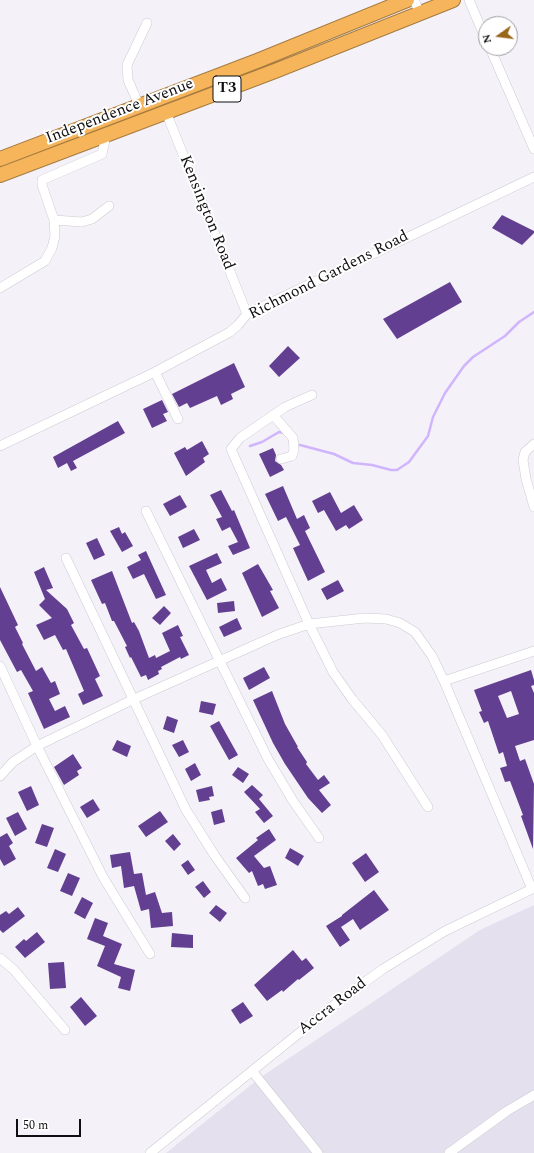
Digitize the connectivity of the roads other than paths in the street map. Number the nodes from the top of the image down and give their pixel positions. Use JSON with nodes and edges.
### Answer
{"nodes":[{"id":1,"x":407,"y":0,"type":"edge"},
{"id":2,"x":414,"y":0,"type":"edge"},
{"id":3,"x":453,"y":0,"type":"edge"},
{"id":4,"x":469,"y":0,"type":"edge"},
{"id":5,"x":420,"y":13,"type":"junction"},
{"id":6,"x":478,"y":21,"type":"edge"},
{"id":7,"x":147,"y":23,"type":"dead end"},
{"id":8,"x":493,"y":56,"type":"edge"},
{"id":9,"x":139,"y":105,"type":"junction"},
{"id":10,"x":166,"y":112,"type":"junction"},
{"id":11,"x":106,"y":135,"type":"junction"},
{"id":12,"x":534,"y":149,"type":"edge"},
{"id":13,"x":0,"y":159,"type":"edge"},
{"id":14,"x":0,"y":175,"type":"edge"},
{"id":15,"x":534,"y":177,"type":"edge"},
{"id":16,"x":109,"y":206,"type":"dead end"},
{"id":17,"x":54,"y":220,"type":"junction"},
{"id":18,"x":0,"y":288,"type":"edge"},
{"id":19,"x":247,"y":314,"type":"junction"},
{"id":20,"x":155,"y":372,"type":"junction"},
{"id":21,"x":312,"y":394,"type":"dead end"},
{"id":22,"x":273,"y":415,"type":"junction"},
{"id":23,"x":178,"y":419,"type":"dead end"},
{"id":24,"x":534,"y":444,"type":"edge"},
{"id":25,"x":0,"y":446,"type":"edge"},
{"id":26,"x":281,"y":459,"type":"dead end"},
{"id":27,"x":534,"y":507,"type":"edge"},
{"id":28,"x":146,"y":511,"type":"dead end"},
{"id":29,"x":66,"y":558,"type":"dead end"},
{"id":30,"x":309,"y":624,"type":"junction"},
{"id":31,"x":534,"y":651,"type":"edge"},
{"id":32,"x":221,"y":661,"type":"junction"},
{"id":33,"x":0,"y":666,"type":"edge"},
{"id":34,"x":444,"y":681,"type":"junction"},
{"id":35,"x":132,"y":700,"type":"junction"},
{"id":36,"x":37,"y":746,"type":"junction"},
{"id":37,"x":0,"y":776,"type":"edge"},
{"id":38,"x":428,"y":807,"type":"dead end"},
{"id":39,"x":319,"y":838,"type":"dead end"},
{"id":40,"x":533,"y":888,"type":"edge"},
{"id":41,"x":245,"y":898,"type":"dead end"},
{"id":42,"x":150,"y":954,"type":"dead end"},
{"id":43,"x":0,"y":958,"type":"edge"},
{"id":44,"x":65,"y":1030,"type":"dead end"},
{"id":45,"x":252,"y":1071,"type":"junction"},
{"id":46,"x":534,"y":1095,"type":"edge"},
{"id":47,"x":150,"y":1153,"type":"edge"},
{"id":48,"x":318,"y":1153,"type":"edge"},
{"id":49,"x":449,"y":1153,"type":"edge"}],
"edges":[{"from":1,"to":9,"type":"highway","name":"Independence Avenue","number":"T3"},
{"from":2,"to":5,"type":"street"},
{"from":3,"to":5,"type":"highway","name":"Independence Avenue","number":"T3"},
{"from":4,"to":6,"type":"street"},
{"from":5,"to":10,"type":"highway","name":"Independence Avenue","number":"T3"},
{"from":7,"to":9,"type":"street"},
{"from":8,"to":12,"type":"street"},
{"from":9,"to":13,"type":"highway","name":"Independence Avenue","number":"T3"},
{"from":10,"to":11,"type":"highway","name":"Independence Avenue","number":"T3"},
{"from":10,"to":19,"type":"street","name":"Kensington Road"},
{"from":11,"to":14,"type":"highway","name":"Independence Avenue","number":"T3"},
{"from":11,"to":17,"type":"street"},
{"from":15,"to":19,"type":"street","name":"Richmond Gardens Road"},
{"from":16,"to":17,"type":"street"},
{"from":17,"to":18,"type":"street"},
{"from":19,"to":20,"type":"street","name":"Richmond Gardens Road"},
{"from":20,"to":23,"type":"street"},
{"from":20,"to":25,"type":"street","name":"Richmond Gardens Road"},
{"from":21,"to":22,"type":"street"},
{"from":22,"to":26,"type":"street"},
{"from":22,"to":30,"type":"street"},
{"from":24,"to":27,"type":"street"},
{"from":28,"to":32,"type":"street"},
{"from":29,"to":35,"type":"street"},
{"from":30,"to":32,"type":"street"},
{"from":30,"to":34,"type":"street"},
{"from":30,"to":38,"type":"street"},
{"from":31,"to":34,"type":"street"},
{"from":32,"to":35,"type":"street"},
{"from":32,"to":39,"type":"street"},
{"from":33,"to":36,"type":"street"},
{"from":34,"to":40,"type":"street"},
{"from":35,"to":36,"type":"street"},
{"from":35,"to":41,"type":"street"},
{"from":36,"to":37,"type":"street"},
{"from":36,"to":42,"type":"street"},
{"from":40,"to":45,"type":"street","name":"Accra Road"},
{"from":43,"to":44,"type":"street"},
{"from":45,"to":47,"type":"street","name":"Accra Road"},
{"from":45,"to":48,"type":"street"},
{"from":46,"to":49,"type":"street"}]}
